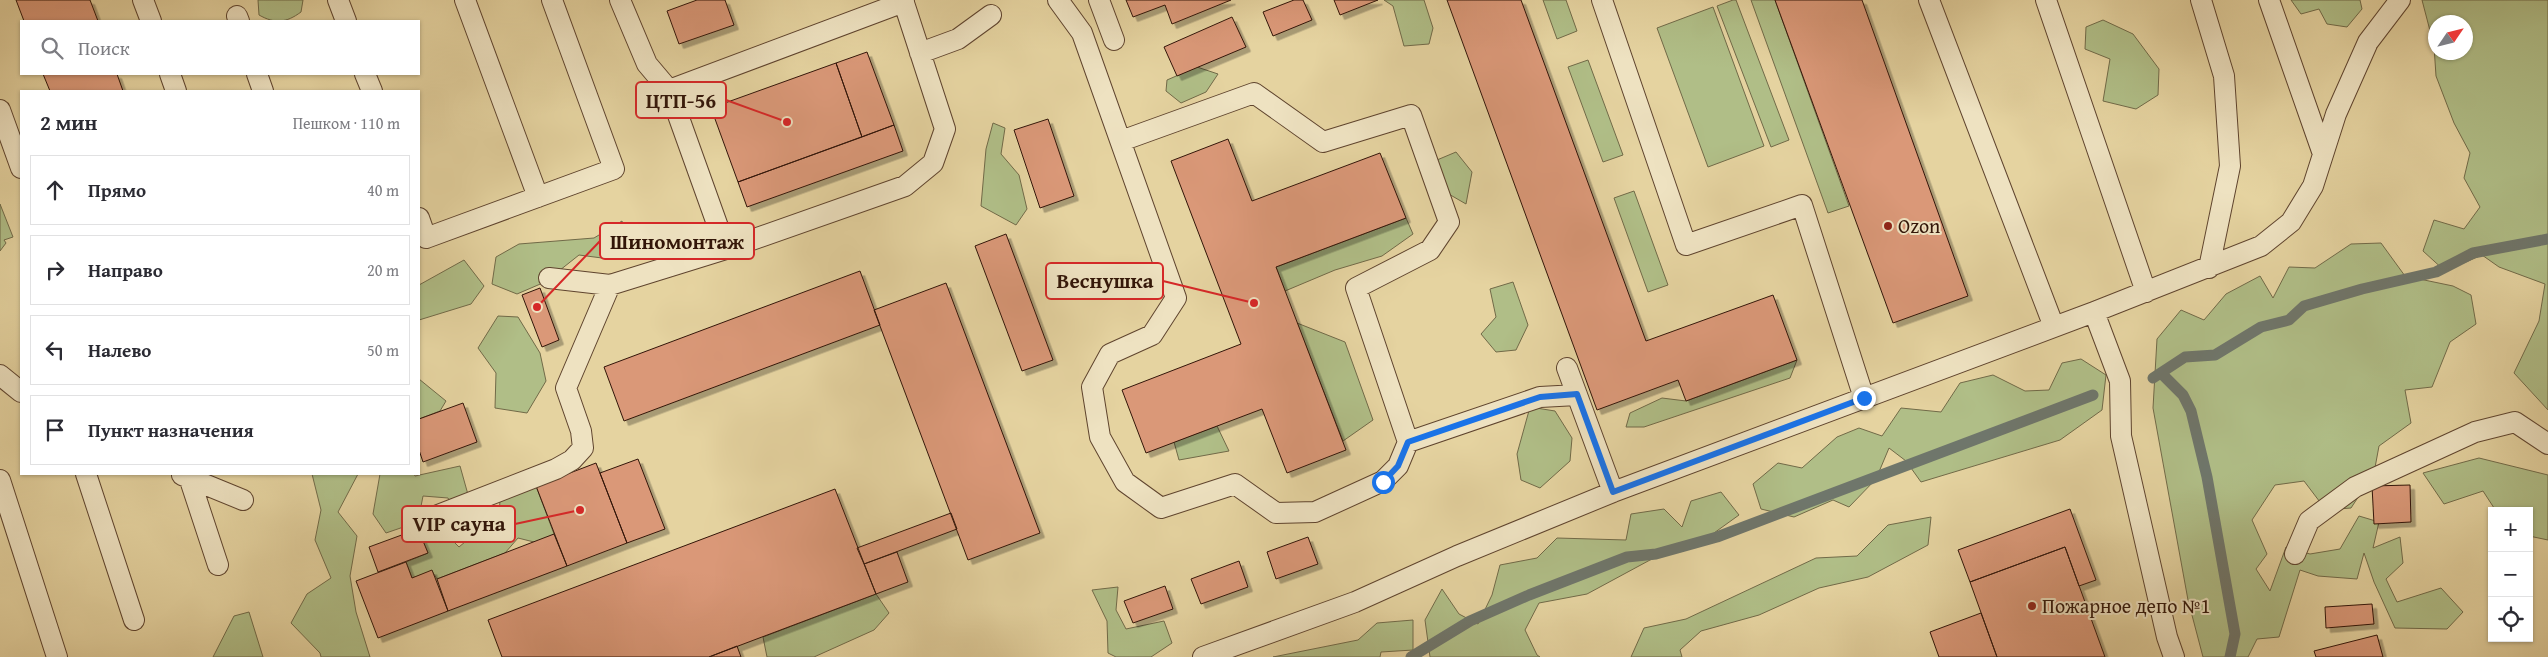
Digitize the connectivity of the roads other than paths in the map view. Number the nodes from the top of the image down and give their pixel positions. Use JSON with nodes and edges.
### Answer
{"nodes":[{"id":1,"x":143,"y":0,"type":"edge"},
{"id":2,"x":338,"y":0,"type":"edge"},
{"id":3,"x":465,"y":0,"type":"edge"},
{"id":4,"x":552,"y":0,"type":"edge"},
{"id":5,"x":620,"y":0,"type":"edge"},
{"id":6,"x":1058,"y":0,"type":"edge"},
{"id":7,"x":1098,"y":0,"type":"edge"},
{"id":8,"x":1602,"y":0,"type":"edge"},
{"id":9,"x":1929,"y":0,"type":"edge"},
{"id":10,"x":2046,"y":0,"type":"edge"},
{"id":11,"x":2201,"y":0,"type":"edge"},
{"id":12,"x":2269,"y":0,"type":"edge"},
{"id":13,"x":2400,"y":0,"type":"edge"},
{"id":14,"x":904,"y":1,"type":"edge"},
{"id":15,"x":991,"y":15,"type":"dead end"},
{"id":16,"x":151,"y":20,"type":"edge"},
{"id":17,"x":346,"y":20,"type":"edge"},
{"id":18,"x":1114,"y":40,"type":"dead end"},
{"id":19,"x":920,"y":53,"type":"junction"},
{"id":20,"x":170,"y":75,"type":"edge"},
{"id":21,"x":257,"y":75,"type":"edge"},
{"id":22,"x":365,"y":75,"type":"edge"},
{"id":23,"x":176,"y":90,"type":"edge"},
{"id":24,"x":263,"y":90,"type":"edge"},
{"id":25,"x":372,"y":90,"type":"edge"},
{"id":26,"x":669,"y":90,"type":"junction"},
{"id":27,"x":0,"y":110,"type":"edge"},
{"id":28,"x":1121,"y":141,"type":"junction"},
{"id":29,"x":2323,"y":154,"type":"junction"},
{"id":30,"x":20,"y":165,"type":"edge"},
{"id":31,"x":538,"y":197,"type":"junction"},
{"id":32,"x":420,"y":221,"type":"edge"},
{"id":33,"x":726,"y":249,"type":"junction"},
{"id":34,"x":2209,"y":268,"type":"junction"},
{"id":35,"x":549,"y":278,"type":"dead end"},
{"id":36,"x":610,"y":285,"type":"junction"},
{"id":37,"x":2146,"y":292,"type":"junction"},
{"id":38,"x":2094,"y":312,"type":"junction"},
{"id":39,"x":2054,"y":327,"type":"junction"},
{"id":40,"x":1568,"y":368,"type":"dead end"},
{"id":41,"x":0,"y":375,"type":"edge"},
{"id":42,"x":20,"y":391,"type":"edge"},
{"id":43,"x":1577,"y":394,"type":"junction"},
{"id":44,"x":1864,"y":398,"type":"junction"},
{"id":45,"x":1408,"y":442,"type":"junction"},
{"id":46,"x":2548,"y":444,"type":"edge"},
{"id":47,"x":86,"y":475,"type":"edge"},
{"id":48,"x":185,"y":475,"type":"edge"},
{"id":49,"x":0,"y":480,"type":"edge"},
{"id":50,"x":1613,"y":492,"type":"junction"},
{"id":51,"x":243,"y":500,"type":"dead end"},
{"id":52,"x":438,"y":515,"type":"dead end"},
{"id":53,"x":2295,"y":554,"type":"dead end"},
{"id":54,"x":218,"y":565,"type":"dead end"},
{"id":55,"x":134,"y":620,"type":"dead end"},
{"id":56,"x":57,"y":657,"type":"edge"},
{"id":57,"x":1203,"y":657,"type":"edge"},
{"id":58,"x":2174,"y":657,"type":"edge"}],
"edges":[{"from":1,"to":16,"type":"lane"},
{"from":2,"to":17,"type":"lane"},
{"from":3,"to":31,"type":"lane"},
{"from":4,"to":31,"type":"lane"},
{"from":5,"to":26,"type":"lane"},
{"from":6,"to":28,"type":"lane"},
{"from":7,"to":18,"type":"lane"},
{"from":8,"to":44,"type":"lane"},
{"from":9,"to":39,"type":"lane"},
{"from":10,"to":37,"type":"lane"},
{"from":11,"to":34,"type":"lane"},
{"from":12,"to":29,"type":"lane"},
{"from":13,"to":29,"type":"lane"},
{"from":14,"to":19,"type":"lane"},
{"from":14,"to":26,"type":"lane"},
{"from":15,"to":19,"type":"lane"},
{"from":19,"to":33,"type":"lane"},
{"from":20,"to":23,"type":"lane"},
{"from":21,"to":24,"type":"lane"},
{"from":22,"to":25,"type":"lane"},
{"from":26,"to":33,"type":"lane"},
{"from":27,"to":30,"type":"lane"},
{"from":28,"to":45,"type":"lane"},
{"from":28,"to":45,"type":"lane"},
{"from":29,"to":34,"type":"lane"},
{"from":31,"to":32,"type":"lane"},
{"from":33,"to":36,"type":"lane"},
{"from":34,"to":37,"type":"lane"},
{"from":35,"to":36,"type":"lane"},
{"from":36,"to":52,"type":"lane"},
{"from":37,"to":38,"type":"lane"},
{"from":38,"to":39,"type":"lane"},
{"from":38,"to":58,"type":"lane"},
{"from":39,"to":44,"type":"lane"},
{"from":40,"to":43,"type":"lane"},
{"from":41,"to":42,"type":"lane"},
{"from":43,"to":45,"type":"lane"},
{"from":43,"to":50,"type":"lane"},
{"from":44,"to":50,"type":"lane"},
{"from":46,"to":53,"type":"lane"},
{"from":47,"to":55,"type":"lane"},
{"from":48,"to":51,"type":"lane"},
{"from":48,"to":54,"type":"lane"},
{"from":49,"to":56,"type":"lane"},
{"from":50,"to":57,"type":"lane"}]}
